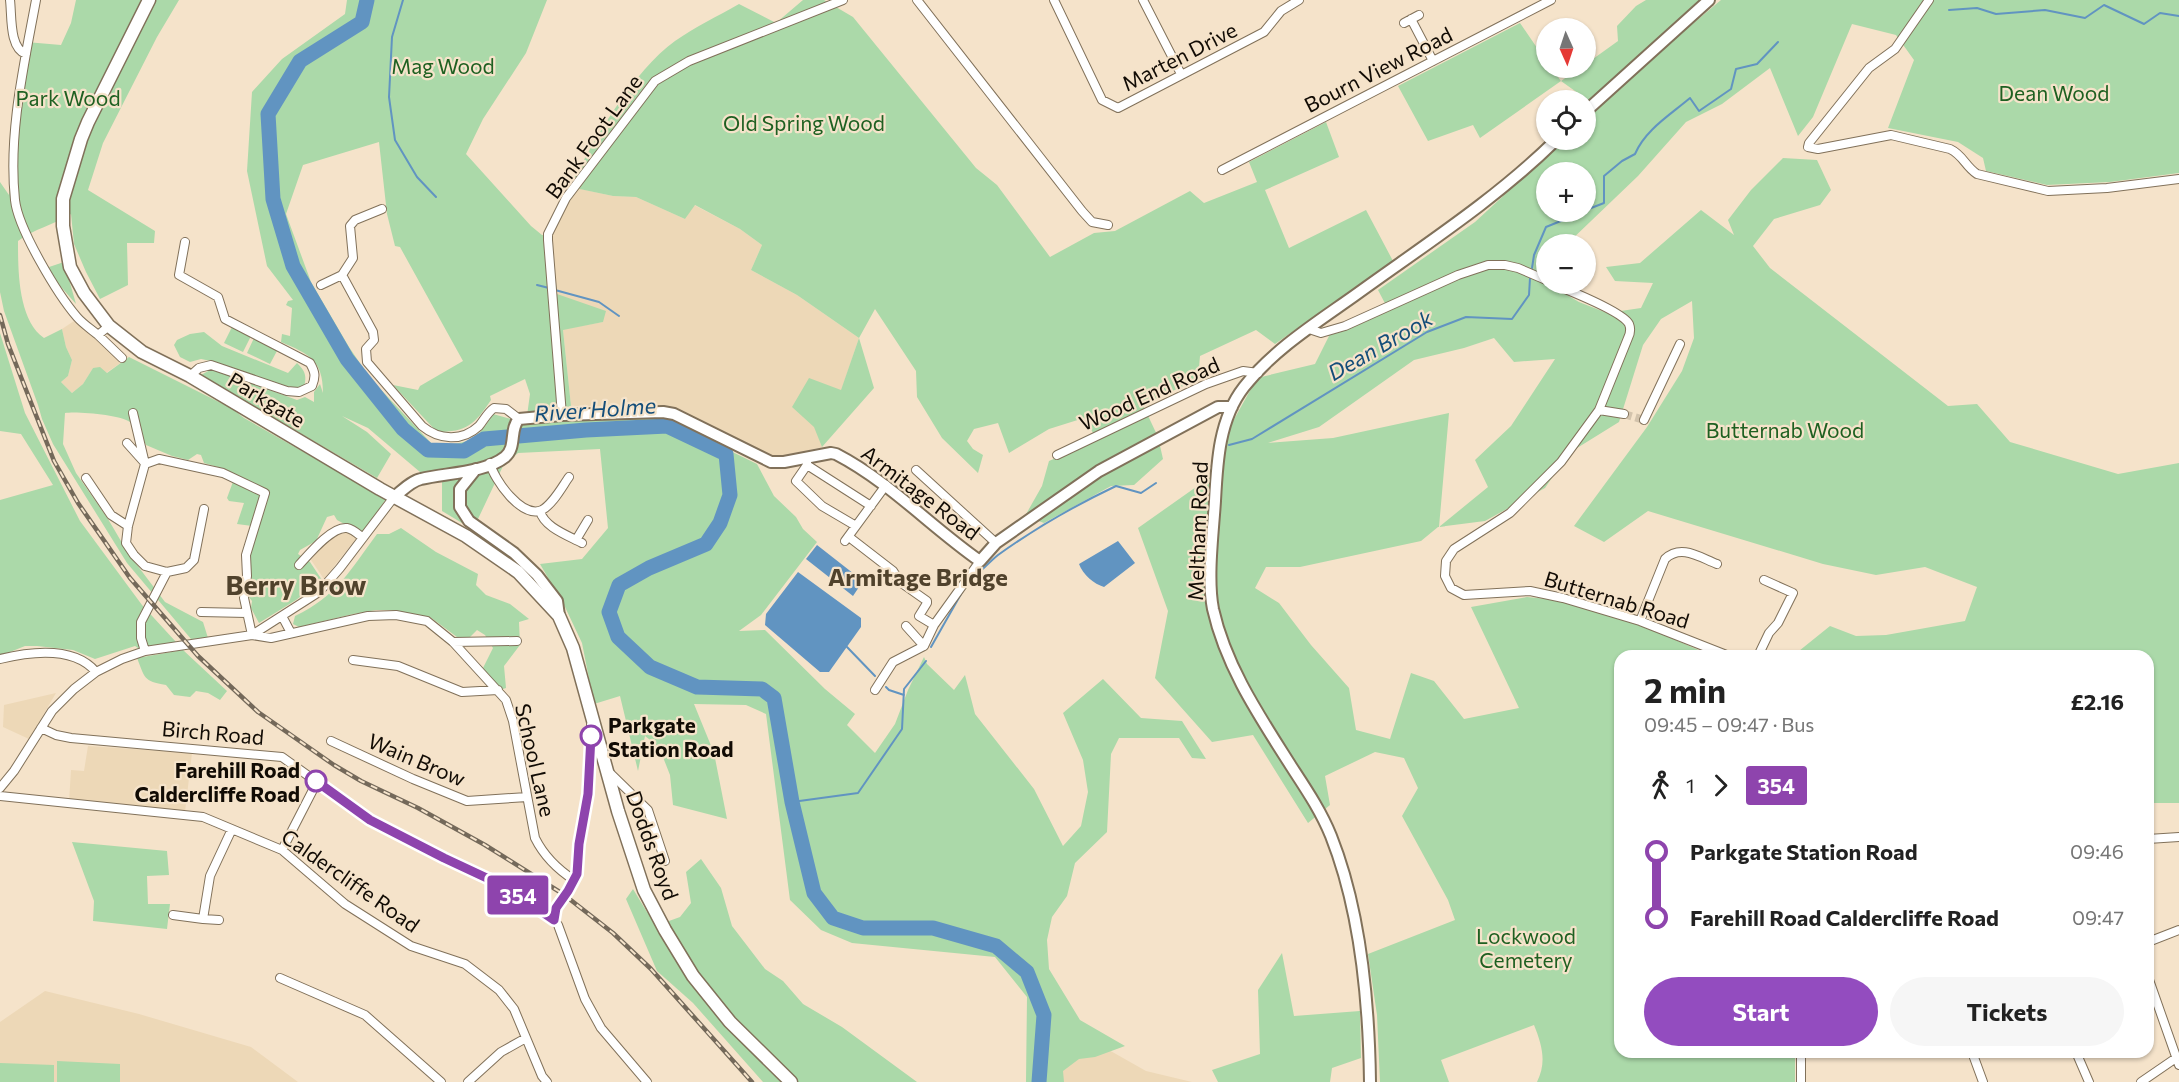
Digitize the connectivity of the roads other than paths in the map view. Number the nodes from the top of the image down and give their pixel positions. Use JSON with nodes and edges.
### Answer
{"nodes":[{"id":1,"x":10,"y":0,"type":"edge"},
{"id":2,"x":36,"y":0,"type":"edge"},
{"id":3,"x":149,"y":0,"type":"edge"},
{"id":4,"x":843,"y":0,"type":"edge"},
{"id":5,"x":917,"y":0,"type":"edge"},
{"id":6,"x":1054,"y":0,"type":"edge"},
{"id":7,"x":1143,"y":0,"type":"edge"},
{"id":8,"x":1299,"y":0,"type":"edge"},
{"id":9,"x":1551,"y":0,"type":"edge"},
{"id":10,"x":1709,"y":0,"type":"edge"},
{"id":11,"x":1929,"y":0,"type":"edge"},
{"id":12,"x":1412,"y":19,"type":"dead end"},
{"id":13,"x":26,"y":54,"type":"junction"},
{"id":14,"x":1433,"y":61,"type":"junction"},
{"id":15,"x":1182,"y":74,"type":"junction"},
{"id":16,"x":1596,"y":102,"type":"edge"},
{"id":17,"x":1545,"y":150,"type":"edge"},
{"id":18,"x":1222,"y":170,"type":"dead end"},
{"id":19,"x":2179,"y":179,"type":"edge"},
{"id":20,"x":382,"y":209,"type":"dead end"},
{"id":21,"x":1108,"y":225,"type":"dead end"},
{"id":22,"x":185,"y":242,"type":"dead end"},
{"id":23,"x":342,"y":275,"type":"junction"},
{"id":24,"x":1536,"y":276,"type":"edge"},
{"id":25,"x":321,"y":285,"type":"dead end"},
{"id":26,"x":1575,"y":294,"type":"edge"},
{"id":27,"x":109,"y":326,"type":"junction"},
{"id":28,"x":1309,"y":329,"type":"junction"},
{"id":29,"x":98,"y":335,"type":"junction"},
{"id":30,"x":1680,"y":344,"type":"dead end"},
{"id":31,"x":122,"y":358,"type":"dead end"},
{"id":32,"x":1257,"y":373,"type":"junction"},
{"id":33,"x":190,"y":376,"type":"junction"},
{"id":34,"x":1232,"y":407,"type":"junction"},
{"id":35,"x":1599,"y":410,"type":"junction"},
{"id":36,"x":133,"y":413,"type":"dead end"},
{"id":37,"x":1624,"y":414,"type":"tunnel mouth"},
{"id":38,"x":562,"y":415,"type":"junction"},
{"id":39,"x":1644,"y":420,"type":"dead end"},
{"id":40,"x":517,"y":423,"type":"junction"},
{"id":41,"x":127,"y":443,"type":"dead end"},
{"id":42,"x":1057,"y":455,"type":"dead end"},
{"id":43,"x":807,"y":461,"type":"junction"},
{"id":44,"x":145,"y":464,"type":"junction"},
{"id":45,"x":490,"y":464,"type":"junction"},
{"id":46,"x":476,"y":469,"type":"junction"},
{"id":47,"x":916,"y":470,"type":"dead end"},
{"id":48,"x":569,"y":477,"type":"dead end"},
{"id":49,"x":86,"y":478,"type":"dead end"},
{"id":50,"x":886,"y":485,"type":"junction"},
{"id":51,"x":394,"y":497,"type":"junction"},
{"id":52,"x":871,"y":506,"type":"junction"},
{"id":53,"x":204,"y":508,"type":"dead end"},
{"id":54,"x":540,"y":511,"type":"junction"},
{"id":55,"x":588,"y":520,"type":"dead end"},
{"id":56,"x":128,"y":526,"type":"junction"},
{"id":57,"x":856,"y":526,"type":"junction"},
{"id":58,"x":363,"y":538,"type":"junction"},
{"id":59,"x":996,"y":543,"type":"junction"},
{"id":60,"x":980,"y":561,"type":"junction"},
{"id":61,"x":1717,"y":564,"type":"dead end"},
{"id":62,"x":299,"y":565,"type":"dead end"},
{"id":63,"x":168,"y":572,"type":"junction"},
{"id":64,"x":1764,"y":580,"type":"dead end"},
{"id":65,"x":201,"y":612,"type":"dead end"},
{"id":66,"x":247,"y":613,"type":"junction"},
{"id":67,"x":282,"y":616,"type":"junction"},
{"id":68,"x":559,"y":616,"type":"junction"},
{"id":69,"x":1640,"y":621,"type":"junction"},
{"id":70,"x":934,"y":625,"type":"junction"},
{"id":71,"x":906,"y":626,"type":"dead end"},
{"id":72,"x":291,"y":633,"type":"junction"},
{"id":73,"x":252,"y":635,"type":"junction"},
{"id":74,"x":517,"y":641,"type":"dead end"},
{"id":75,"x":453,"y":642,"type":"junction"},
{"id":76,"x":924,"y":646,"type":"junction"},
{"id":77,"x":1714,"y":650,"type":"edge"},
{"id":78,"x":1761,"y":650,"type":"edge"},
{"id":79,"x":145,"y":651,"type":"junction"},
{"id":80,"x":0,"y":659,"type":"edge"},
{"id":81,"x":353,"y":660,"type":"dead end"},
{"id":82,"x":96,"y":672,"type":"junction"},
{"id":83,"x":498,"y":690,"type":"junction"},
{"id":84,"x":875,"y":690,"type":"dead end"},
{"id":85,"x":592,"y":715,"type":"junction"},
{"id":86,"x":41,"y":728,"type":"junction"},
{"id":87,"x":331,"y":741,"type":"dead end"},
{"id":88,"x":606,"y":770,"type":"junction"},
{"id":89,"x":317,"y":782,"type":"junction"},
{"id":90,"x":0,"y":788,"type":"edge"},
{"id":91,"x":0,"y":796,"type":"edge"},
{"id":92,"x":527,"y":797,"type":"junction"},
{"id":93,"x":232,"y":829,"type":"junction"},
{"id":94,"x":2179,"y":837,"type":"edge"},
{"id":95,"x":2154,"y":839,"type":"edge"},
{"id":96,"x":282,"y":850,"type":"junction"},
{"id":97,"x":664,"y":861,"type":"dead end"},
{"id":98,"x":574,"y":880,"type":"junction"},
{"id":99,"x":173,"y":915,"type":"dead end"},
{"id":100,"x":203,"y":919,"type":"junction"},
{"id":101,"x":219,"y":920,"type":"dead end"},
{"id":102,"x":554,"y":920,"type":"junction"},
{"id":103,"x":2179,"y":930,"type":"edge"},
{"id":104,"x":2154,"y":940,"type":"edge"},
{"id":105,"x":280,"y":978,"type":"dead end"},
{"id":106,"x":2154,"y":994,"type":"edge"},
{"id":107,"x":526,"y":1038,"type":"junction"},
{"id":108,"x":1801,"y":1058,"type":"edge"},
{"id":109,"x":1974,"y":1058,"type":"edge"},
{"id":110,"x":2079,"y":1058,"type":"edge"},
{"id":111,"x":2178,"y":1061,"type":"edge"},
{"id":112,"x":441,"y":1082,"type":"edge"},
{"id":113,"x":468,"y":1082,"type":"edge"},
{"id":114,"x":547,"y":1082,"type":"edge"},
{"id":115,"x":647,"y":1082,"type":"edge"},
{"id":116,"x":791,"y":1082,"type":"edge"},
{"id":117,"x":1370,"y":1082,"type":"edge"},
{"id":118,"x":1801,"y":1082,"type":"edge"},
{"id":119,"x":1983,"y":1082,"type":"edge"},
{"id":120,"x":2089,"y":1082,"type":"edge"},
{"id":121,"x":2141,"y":1082,"type":"edge"}],
"edges":[{"from":1,"to":13,"type":"street"},
{"from":2,"to":13,"type":"street"},
{"from":3,"to":27,"type":"main road","name":"Parkgate"},
{"from":4,"to":38,"type":"street","name":"Bank Foot Lane"},
{"from":5,"to":21,"type":"street"},
{"from":6,"to":15,"type":"street","name":"Marten Drive"},
{"from":7,"to":15,"type":"street"},
{"from":8,"to":15,"type":"street","name":"Marten Drive"},
{"from":9,"to":14,"type":"street","name":"Bourn View Road"},
{"from":10,"to":16,"type":"main road"},
{"from":11,"to":19,"type":"street"},
{"from":12,"to":14,"type":"street"},
{"from":13,"to":29,"type":"street"},
{"from":14,"to":18,"type":"street","name":"Bourn View Road"},
{"from":17,"to":28,"type":"main road","name":"Meltham Road"},
{"from":20,"to":23,"type":"street"},
{"from":22,"to":33,"type":"street"},
{"from":23,"to":25,"type":"street"},
{"from":23,"to":40,"type":"street"},
{"from":24,"to":28,"type":"street"},
{"from":26,"to":35,"type":"street","name":"Butternab Road"},
{"from":27,"to":29,"type":"street"},
{"from":27,"to":33,"type":"main road","name":"Parkgate"},
{"from":28,"to":32,"type":"main road","name":"Meltham Road"},
{"from":29,"to":31,"type":"street"},
{"from":30,"to":39,"type":"street"},
{"from":32,"to":34,"type":"main road","name":"Meltham Road"},
{"from":32,"to":42,"type":"street","name":"Wood End Road"},
{"from":33,"to":51,"type":"main road","name":"Parkgate"},
{"from":34,"to":59,"type":"main road","name":"Armitage Road"},
{"from":34,"to":117,"type":"main road","name":"Meltham Road"},
{"from":35,"to":37,"type":"street"},
{"from":35,"to":69,"type":"street","name":"Butternab Road"},
{"from":36,"to":44,"type":"street"},
{"from":38,"to":40,"type":"main road","name":"Armitage Road"},
{"from":38,"to":43,"type":"main road","name":"Armitage Road"},
{"from":40,"to":45,"type":"main road"},
{"from":41,"to":44,"type":"street"},
{"from":43,"to":50,"type":"main road","name":"Armitage Road"},
{"from":43,"to":52,"type":"street"},
{"from":43,"to":57,"type":"street"},
{"from":44,"to":56,"type":"street"},
{"from":44,"to":66,"type":"street"},
{"from":45,"to":46,"type":"main road"},
{"from":45,"to":54,"type":"street"},
{"from":46,"to":51,"type":"main road"},
{"from":46,"to":68,"type":"main road"},
{"from":47,"to":59,"type":"street"},
{"from":48,"to":54,"type":"street"},
{"from":49,"to":56,"type":"street"},
{"from":50,"to":52,"type":"street"},
{"from":50,"to":60,"type":"main road","name":"Armitage Road"},
{"from":51,"to":58,"type":"street"},
{"from":51,"to":68,"type":"main road","name":"Parkgate"},
{"from":52,"to":57,"type":"street"},
{"from":53,"to":63,"type":"street"},
{"from":54,"to":55,"type":"street"},
{"from":56,"to":63,"type":"street"},
{"from":57,"to":70,"type":"street"},
{"from":58,"to":62,"type":"street"},
{"from":58,"to":67,"type":"street"},
{"from":59,"to":60,"type":"main road","name":"Armitage Road"},
{"from":60,"to":70,"type":"street"},
{"from":61,"to":69,"type":"street"},
{"from":63,"to":79,"type":"street"},
{"from":64,"to":78,"type":"street"},
{"from":65,"to":66,"type":"street"},
{"from":66,"to":73,"type":"street"},
{"from":67,"to":72,"type":"street"},
{"from":67,"to":73,"type":"street"},
{"from":68,"to":85,"type":"main road","name":"Dodds Royd"},
{"from":69,"to":77,"type":"street","name":"Butternab Road"},
{"from":70,"to":76,"type":"street"},
{"from":71,"to":76,"type":"street"},
{"from":72,"to":73,"type":"street","name":"School Lane"},
{"from":72,"to":75,"type":"street","name":"School Lane"},
{"from":73,"to":79,"type":"street"},
{"from":74,"to":75,"type":"street"},
{"from":75,"to":83,"type":"street","name":"School Lane"},
{"from":76,"to":84,"type":"street"},
{"from":79,"to":82,"type":"street"},
{"from":80,"to":82,"type":"street"},
{"from":81,"to":83,"type":"street"},
{"from":82,"to":86,"type":"street"},
{"from":83,"to":92,"type":"street","name":"School Lane"},
{"from":85,"to":88,"type":"main road","name":"Dodds Royd"},
{"from":85,"to":98,"type":"street"},
{"from":86,"to":89,"type":"street","name":"Birch Road"},
{"from":86,"to":90,"type":"street"},
{"from":87,"to":92,"type":"street","name":"Wain Brow"},
{"from":88,"to":97,"type":"street"},
{"from":88,"to":116,"type":"main road","name":"Dodds Royd"},
{"from":89,"to":96,"type":"street"},
{"from":89,"to":102,"type":"street","name":"Birch Road"},
{"from":91,"to":93,"type":"street","name":"Caldercliffe Road"},
{"from":92,"to":98,"type":"street","name":"School Lane"},
{"from":93,"to":96,"type":"street","name":"Caldercliffe Road"},
{"from":93,"to":100,"type":"street"},
{"from":94,"to":95,"type":"street"},
{"from":96,"to":107,"type":"street","name":"Caldercliffe Road"},
{"from":98,"to":102,"type":"street","bridge":true},
{"from":99,"to":100,"type":"street"},
{"from":100,"to":101,"type":"street"},
{"from":102,"to":115,"type":"street"},
{"from":103,"to":104,"type":"street"},
{"from":105,"to":112,"type":"street"},
{"from":106,"to":111,"type":"street"},
{"from":107,"to":113,"type":"street"},
{"from":107,"to":114,"type":"street","name":"Caldercliffe Road"},
{"from":108,"to":118,"type":"street"},
{"from":109,"to":119,"type":"street"},
{"from":110,"to":120,"type":"street"},
{"from":111,"to":121,"type":"street"}]}
